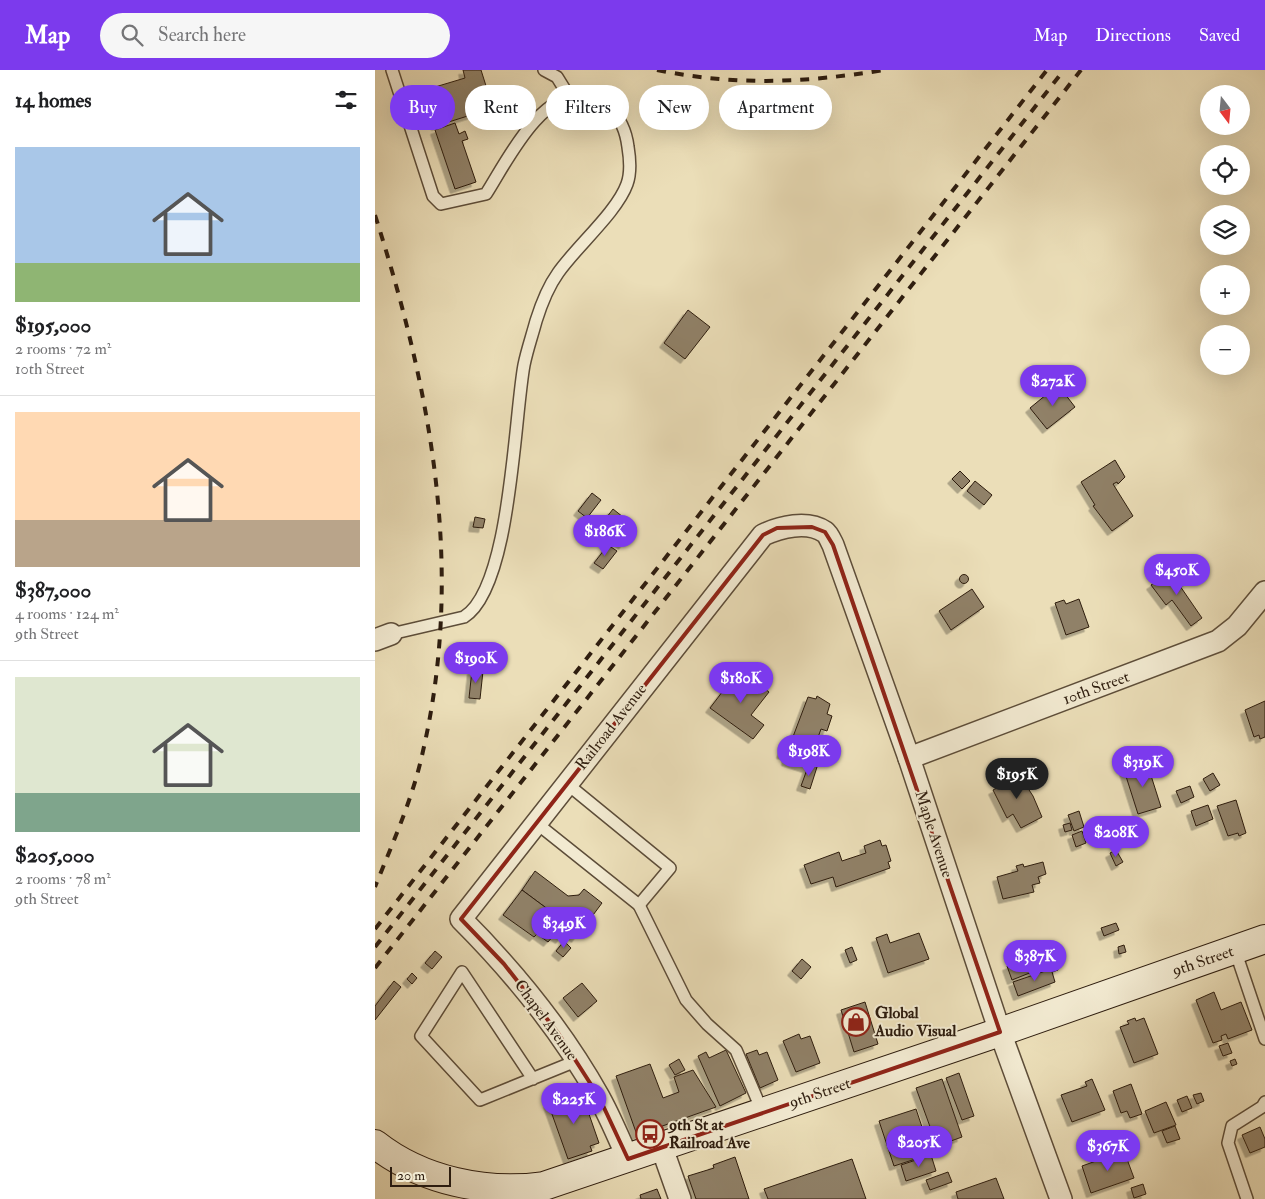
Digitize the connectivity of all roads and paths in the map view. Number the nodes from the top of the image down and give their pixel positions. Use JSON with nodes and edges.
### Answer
{"nodes":[{"id":1,"x":392,"y":70,"type":"edge"},
{"id":2,"x":544,"y":70,"type":"edge"},
{"id":3,"x":562,"y":85,"type":"edge"},
{"id":4,"x":546,"y":110,"type":"edge"},
{"id":5,"x":625,"y":130,"type":"edge"},
{"id":6,"x":763,"y":535,"type":"joint"},
{"id":7,"x":1265,"y":592,"type":"edge"},
{"id":8,"x":383,"y":637,"type":"edge"},
{"id":9,"x":909,"y":758,"type":"junction"},
{"id":10,"x":566,"y":783,"type":"junction"},
{"id":11,"x":535,"y":822,"type":"junction"},
{"id":12,"x":639,"y":905,"type":"junction"},
{"id":13,"x":461,"y":919,"type":"joint"},
{"id":14,"x":1265,"y":939,"type":"edge"},
{"id":15,"x":1235,"y":950,"type":"junction"},
{"id":16,"x":1000,"y":1032,"type":"junction"},
{"id":17,"x":1265,"y":1039,"type":"edge"},
{"id":18,"x":576,"y":1061,"type":"junction"},
{"id":19,"x":533,"y":1078,"type":"junction"},
{"id":20,"x":1265,"y":1102,"type":"edge"},
{"id":21,"x":763,"y":1113,"type":"junction"},
{"id":22,"x":375,"y":1144,"type":"edge"},
{"id":23,"x":662,"y":1148,"type":"junction"},
{"id":24,"x":628,"y":1159,"type":"junction"},
{"id":25,"x":680,"y":1199,"type":"edge"},
{"id":26,"x":1061,"y":1199,"type":"edge"},
{"id":27,"x":1247,"y":1199,"type":"edge"}],
"edges":[{"from":1,"to":4,"type":"lane"},
{"from":2,"to":3,"type":"lane"},
{"from":5,"to":8,"type":"lane"},
{"from":6,"to":9,"type":"street","name":"Maple Avenue"},
{"from":6,"to":10,"type":"street","name":"Railroad Avenue"},
{"from":7,"to":9,"type":"street","name":"10th Street"},
{"from":9,"to":16,"type":"street","name":"Maple Avenue"},
{"from":10,"to":11,"type":"street","name":"Railroad Avenue"},
{"from":10,"to":12,"type":"lane"},
{"from":11,"to":12,"type":"lane"},
{"from":11,"to":13,"type":"street","name":"Railroad Avenue"},
{"from":12,"to":21,"type":"lane"},
{"from":13,"to":18,"type":"street","name":"Chapel Avenue"},
{"from":14,"to":15,"type":"main road","name":"9th Street"},
{"from":15,"to":16,"type":"main road","name":"9th Street"},
{"from":15,"to":17,"type":"lane"},
{"from":16,"to":21,"type":"main road","name":"9th Street"},
{"from":16,"to":26,"type":"street","name":"Maple Avenue"},
{"from":18,"to":19,"type":"lane"},
{"from":18,"to":24,"type":"street","name":"Chapel Avenue"},
{"from":19,"to":19,"type":"lane"},
{"from":20,"to":27,"type":"lane"},
{"from":21,"to":23,"type":"main road","name":"9th Street"},
{"from":22,"to":24,"type":"main road","name":"9th Street"},
{"from":23,"to":24,"type":"main road","name":"9th Street"},
{"from":23,"to":25,"type":"street"}]}
